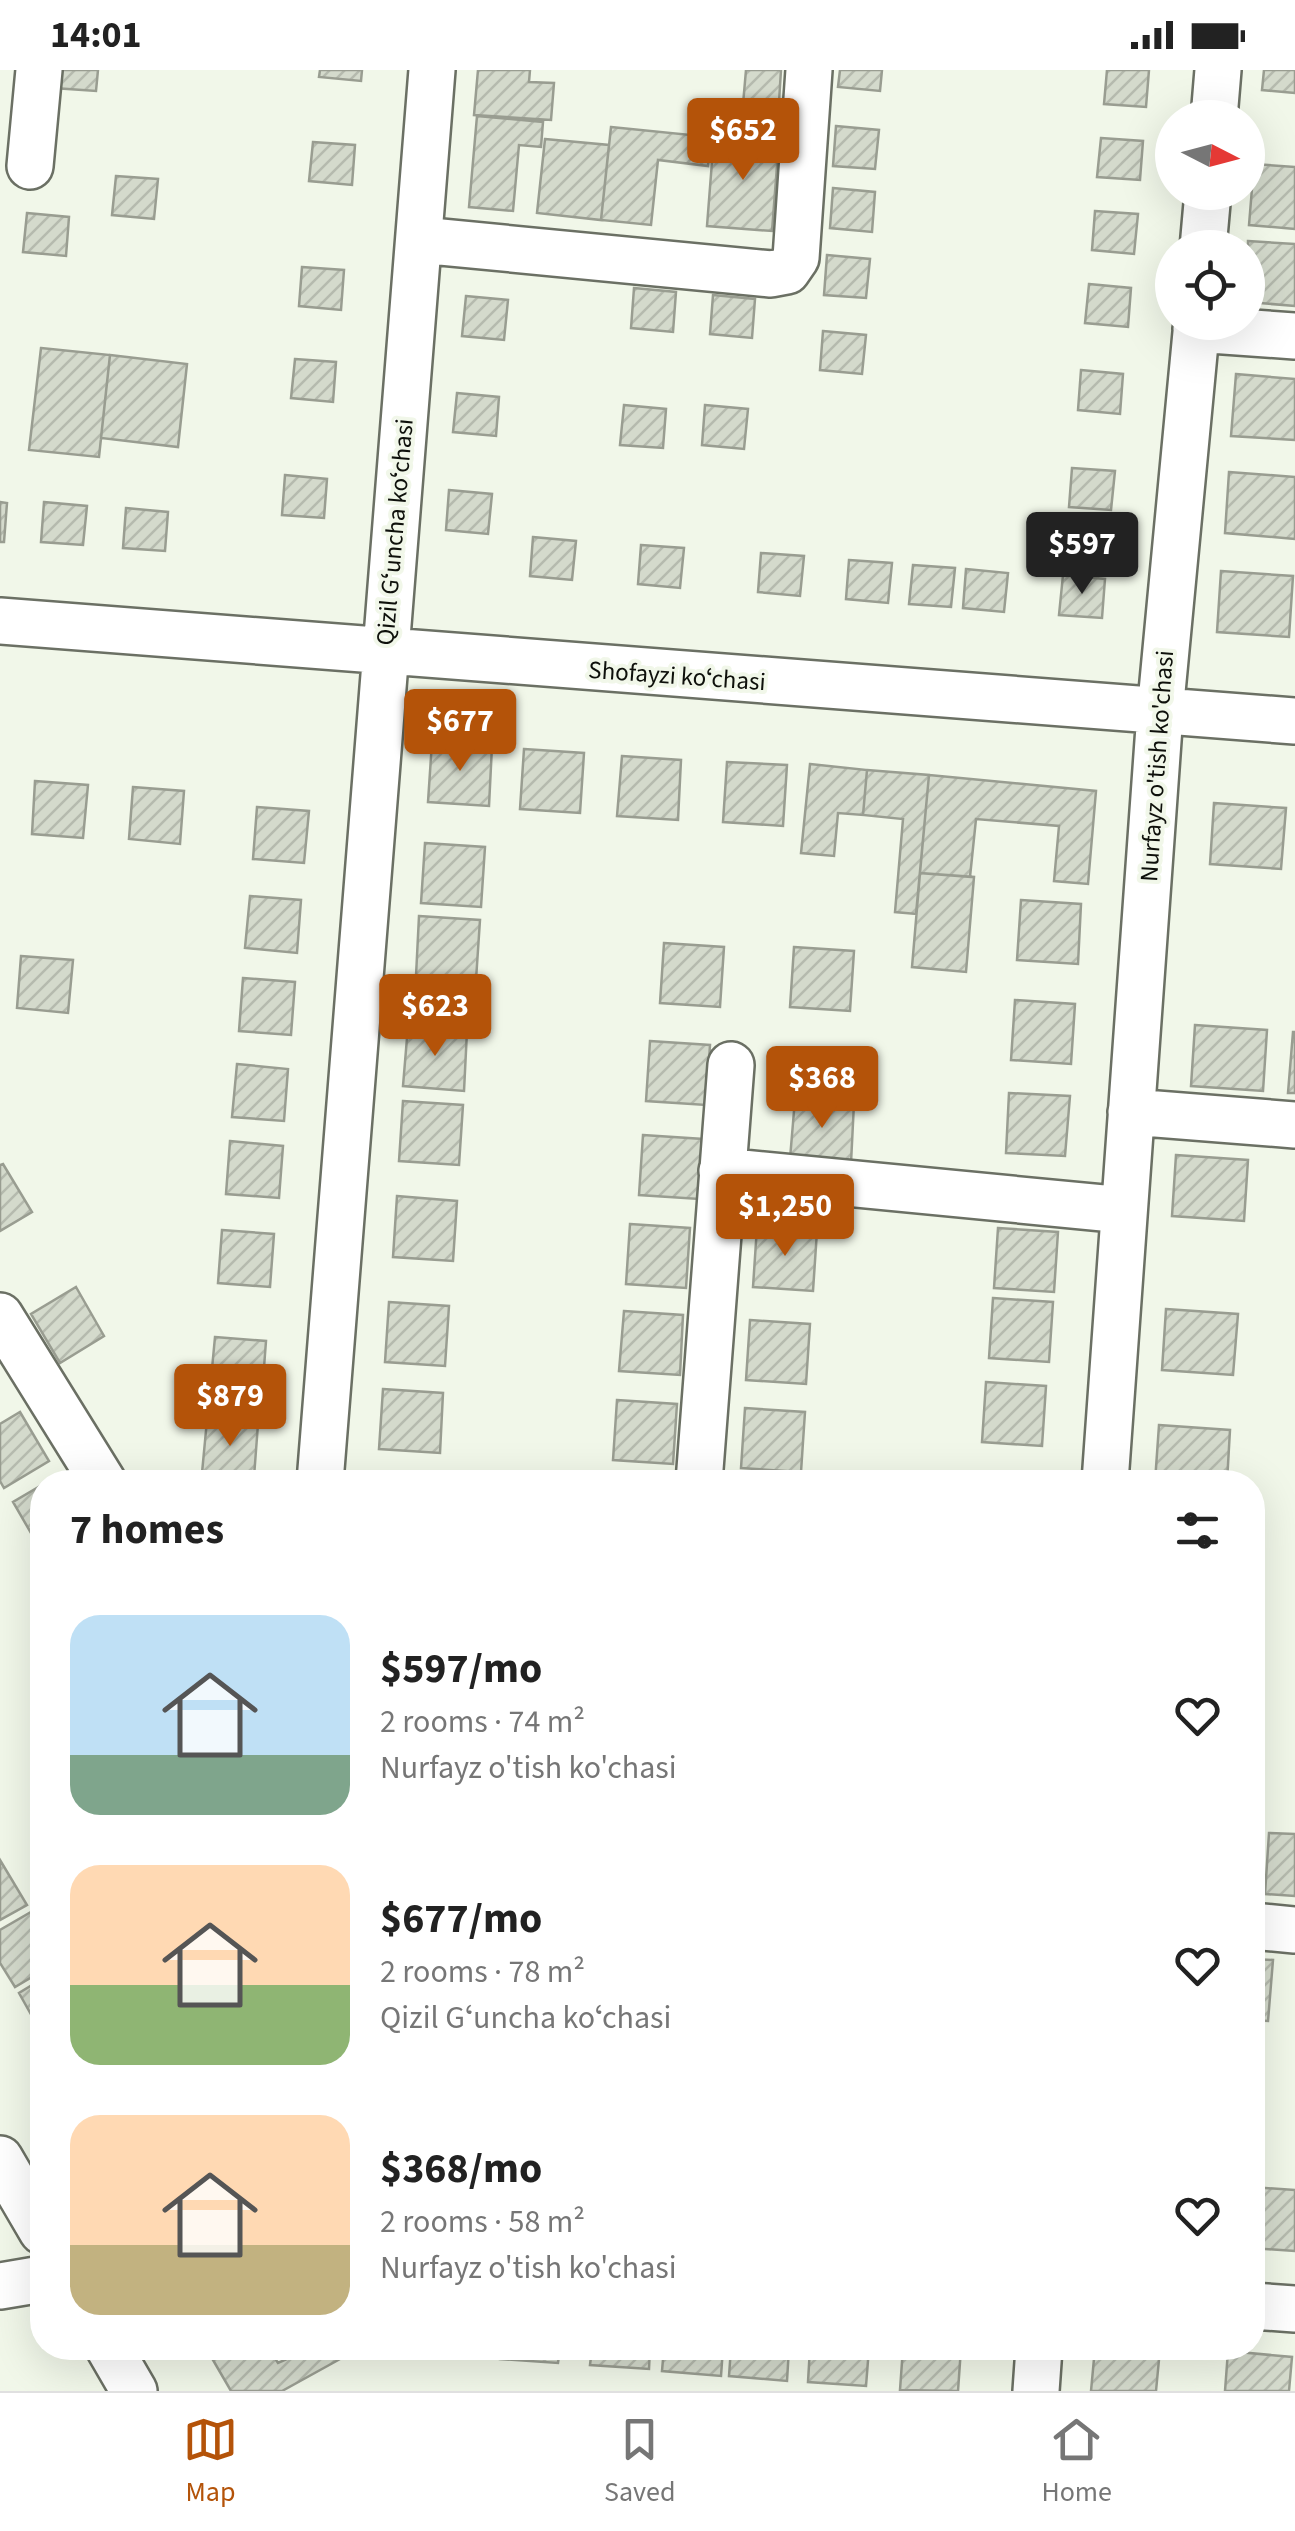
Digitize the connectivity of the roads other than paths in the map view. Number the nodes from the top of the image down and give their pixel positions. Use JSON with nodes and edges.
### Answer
{"nodes":[{"id":1,"x":39,"y":70,"type":"edge"},
{"id":2,"x":432,"y":70,"type":"edge"},
{"id":3,"x":808,"y":70,"type":"edge"},
{"id":4,"x":1218,"y":70,"type":"edge"},
{"id":5,"x":1216,"y":100,"type":"edge"},
{"id":6,"x":30,"y":166,"type":"dead end"},
{"id":7,"x":420,"y":240,"type":"junction"},
{"id":8,"x":1265,"y":333,"type":"edge"},
{"id":9,"x":1295,"y":336,"type":"edge"},
{"id":10,"x":1196,"y":340,"type":"edge"},
{"id":11,"x":0,"y":621,"type":"edge"},
{"id":12,"x":385,"y":654,"type":"junction"},
{"id":13,"x":1160,"y":713,"type":"junction"},
{"id":14,"x":1295,"y":721,"type":"edge"},
{"id":15,"x":731,"y":1065,"type":"dead end"},
{"id":16,"x":1132,"y":1112,"type":"junction"},
{"id":17,"x":1295,"y":1125,"type":"edge"},
{"id":18,"x":722,"y":1171,"type":"junction"},
{"id":19,"x":1124,"y":1210,"type":"junction"},
{"id":20,"x":0,"y":1316,"type":"edge"},
{"id":21,"x":96,"y":1470,"type":"edge"},
{"id":22,"x":321,"y":1470,"type":"edge"},
{"id":23,"x":700,"y":1470,"type":"edge"},
{"id":24,"x":1106,"y":1470,"type":"edge"},
{"id":25,"x":1265,"y":1927,"type":"edge"},
{"id":26,"x":1295,"y":1930,"type":"edge"},
{"id":27,"x":0,"y":2159,"type":"edge"},
{"id":28,"x":30,"y":2210,"type":"edge"},
{"id":29,"x":30,"y":2282,"type":"edge"},
{"id":30,"x":0,"y":2286,"type":"edge"},
{"id":31,"x":1265,"y":2307,"type":"edge"},
{"id":32,"x":1295,"y":2310,"type":"edge"},
{"id":33,"x":116,"y":2360,"type":"edge"},
{"id":34,"x":1039,"y":2360,"type":"edge"},
{"id":35,"x":134,"y":2391,"type":"edge"},
{"id":36,"x":1036,"y":2391,"type":"edge"}],
"edges":[{"from":1,"to":6,"type":"street"},
{"from":2,"to":7,"type":"street","name":"Qizil Gʻuncha koʻchasi"},
{"from":3,"to":7,"type":"street"},
{"from":4,"to":5,"type":"street"},
{"from":7,"to":12,"type":"street","name":"Qizil Gʻuncha koʻchasi"},
{"from":8,"to":9,"type":"street"},
{"from":10,"to":13,"type":"street","name":"Nurfayz o'tish ko'chasi"},
{"from":11,"to":12,"type":"street","name":"Shofayzi koʻchasi"},
{"from":12,"to":13,"type":"street","name":"Shofayzi koʻchasi"},
{"from":12,"to":22,"type":"street","name":"Qizil Gʻuncha koʻchasi"},
{"from":13,"to":14,"type":"street","name":"Shofayzi koʻchasi"},
{"from":13,"to":16,"type":"street","name":"Nurfayz o'tish ko'chasi"},
{"from":15,"to":18,"type":"street"},
{"from":16,"to":17,"type":"street"},
{"from":16,"to":19,"type":"street","name":"Nurfayz o'tish ko'chasi"},
{"from":18,"to":19,"type":"street"},
{"from":18,"to":23,"type":"street"},
{"from":19,"to":24,"type":"street","name":"Nurfayz o'tish ko'chasi"},
{"from":20,"to":21,"type":"street"},
{"from":25,"to":26,"type":"street"},
{"from":27,"to":28,"type":"street"},
{"from":29,"to":30,"type":"street"},
{"from":31,"to":32,"type":"street"},
{"from":33,"to":35,"type":"street"},
{"from":34,"to":36,"type":"street"}]}
